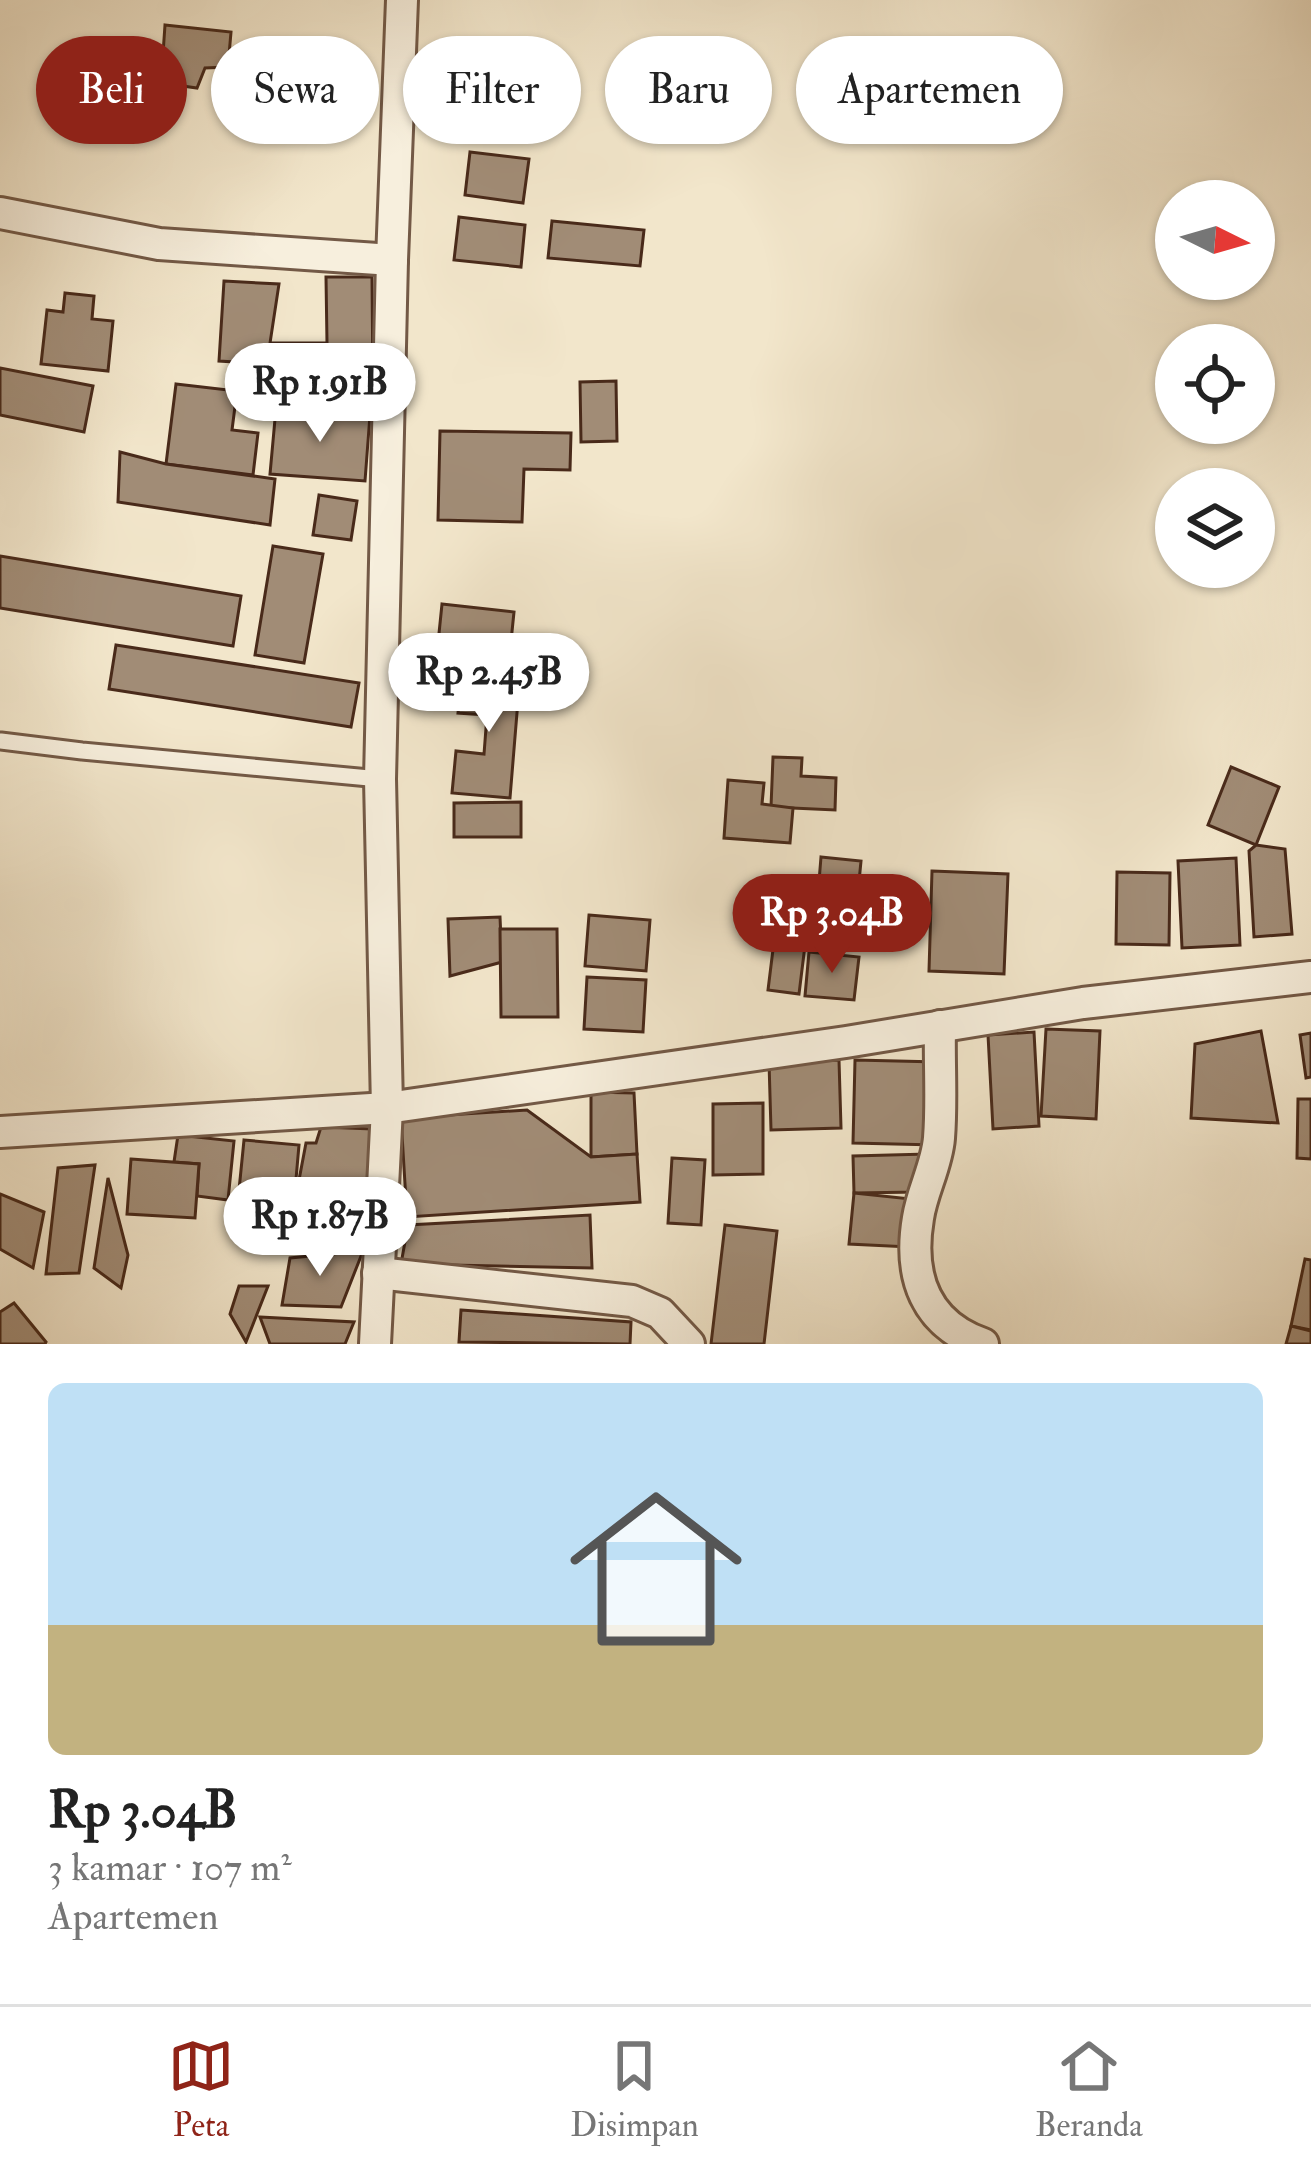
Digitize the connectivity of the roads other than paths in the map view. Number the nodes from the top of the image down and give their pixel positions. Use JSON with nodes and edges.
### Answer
{"nodes":[{"id":1,"x":402,"y":0,"type":"edge"},
{"id":2,"x":0,"y":213,"type":"edge"},
{"id":3,"x":392,"y":260,"type":"junction"},
{"id":4,"x":1,"y":740,"type":"edge"},
{"id":5,"x":380,"y":779,"type":"junction"},
{"id":6,"x":1311,"y":976,"type":"edge"},
{"id":7,"x":940,"y":1026,"type":"junction"},
{"id":8,"x":387,"y":1108,"type":"junction"},
{"id":9,"x":0,"y":1132,"type":"edge"},
{"id":10,"x":378,"y":1273,"type":"junction"},
{"id":11,"x":375,"y":1344,"type":"edge"},
{"id":12,"x":689,"y":1344,"type":"edge"},
{"id":13,"x":983,"y":1344,"type":"edge"}],
"edges":[{"from":1,"to":3,"type":"street"},
{"from":2,"to":3,"type":"street"},
{"from":3,"to":5,"type":"street"},
{"from":4,"to":5,"type":"lane"},
{"from":5,"to":8,"type":"street"},
{"from":6,"to":7,"type":"street"},
{"from":7,"to":8,"type":"street"},
{"from":7,"to":13,"type":"street"},
{"from":8,"to":9,"type":"street"},
{"from":8,"to":10,"type":"street"},
{"from":10,"to":11,"type":"street"},
{"from":10,"to":12,"type":"street"}]}
